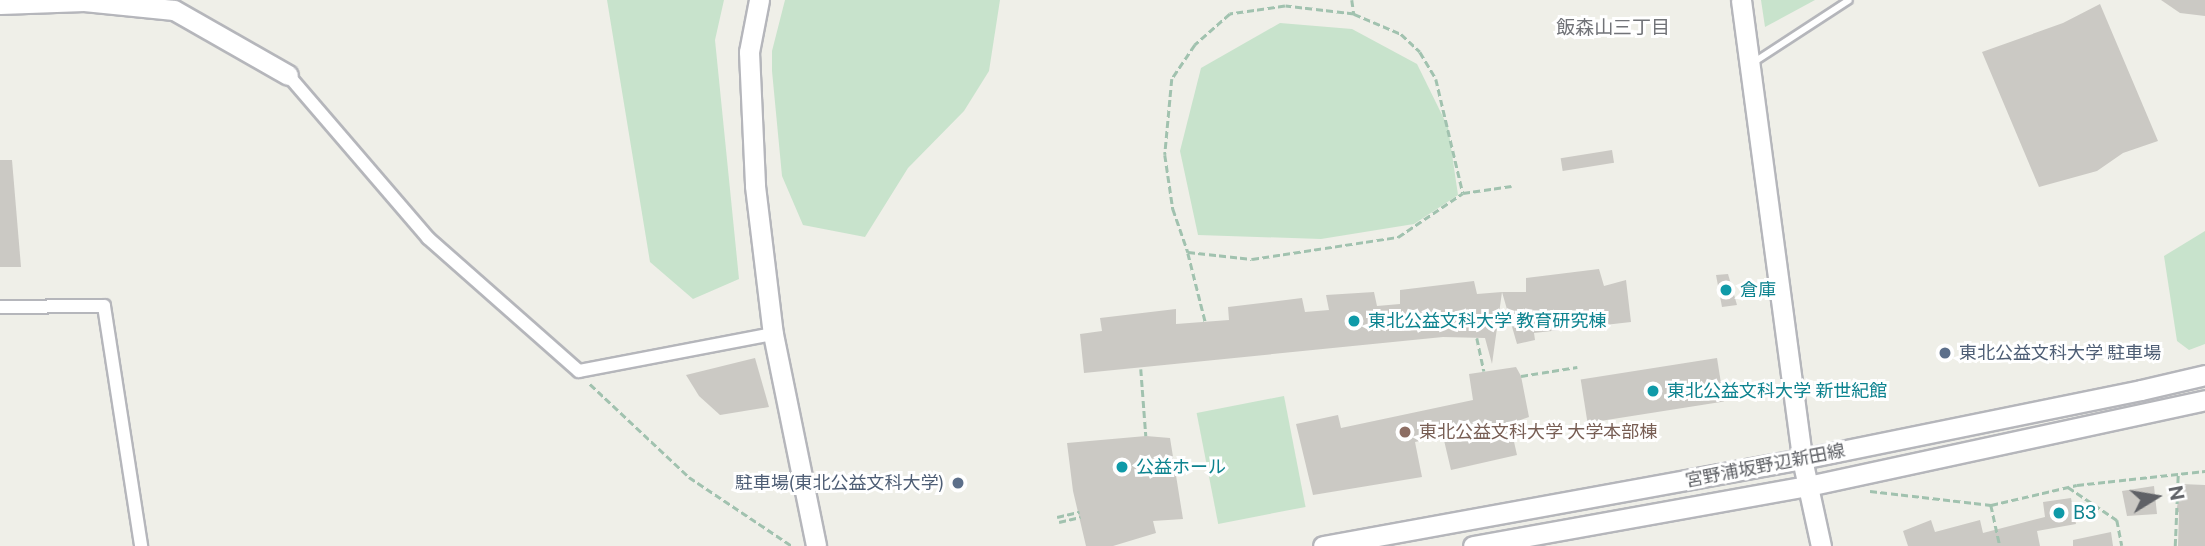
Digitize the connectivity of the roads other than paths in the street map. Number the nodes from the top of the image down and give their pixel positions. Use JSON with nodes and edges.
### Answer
{"nodes":[{"id":1,"x":759,"y":0,"type":"edge"},
{"id":2,"x":1741,"y":0,"type":"edge"},
{"id":3,"x":1849,"y":0,"type":"edge"},
{"id":4,"x":0,"y":4,"type":"edge"},
{"id":5,"x":174,"y":5,"type":"edge"},
{"id":6,"x":1750,"y":65,"type":"junction"},
{"id":7,"x":288,"y":75,"type":"joint"},
{"id":8,"x":0,"y":307,"type":"edge"},
{"id":9,"x":773,"y":334,"type":"junction"},
{"id":10,"x":2205,"y":374,"type":"edge"},
{"id":11,"x":2205,"y":400,"type":"edge"},
{"id":12,"x":1802,"y":459,"type":"junction"},
{"id":13,"x":1808,"y":486,"type":"junction"},
{"id":14,"x":141,"y":546,"type":"edge"},
{"id":15,"x":816,"y":546,"type":"edge"},
{"id":16,"x":1323,"y":546,"type":"edge"},
{"id":17,"x":1473,"y":546,"type":"edge"},
{"id":18,"x":1821,"y":546,"type":"edge"}],
"edges":[{"from":1,"to":9,"type":"main road"},
{"from":2,"to":6,"type":"main road"},
{"from":3,"to":6,"type":"lane"},
{"from":4,"to":5,"type":"main road"},
{"from":5,"to":7,"type":"main road"},
{"from":6,"to":12,"type":"main road"},
{"from":7,"to":9,"type":"street"},
{"from":8,"to":14,"type":"street"},
{"from":9,"to":15,"type":"main road"},
{"from":10,"to":12,"type":"main road","name":"宮野浦坂野辺新田線"},
{"from":11,"to":13,"type":"main road","name":"宮野浦坂野辺新田線"},
{"from":12,"to":13,"type":"main road"},
{"from":12,"to":16,"type":"main road","name":"宮野浦坂野辺新田線"},
{"from":13,"to":17,"type":"main road","name":"宮野浦坂野辺新田線"},
{"from":13,"to":18,"type":"main road"}]}
